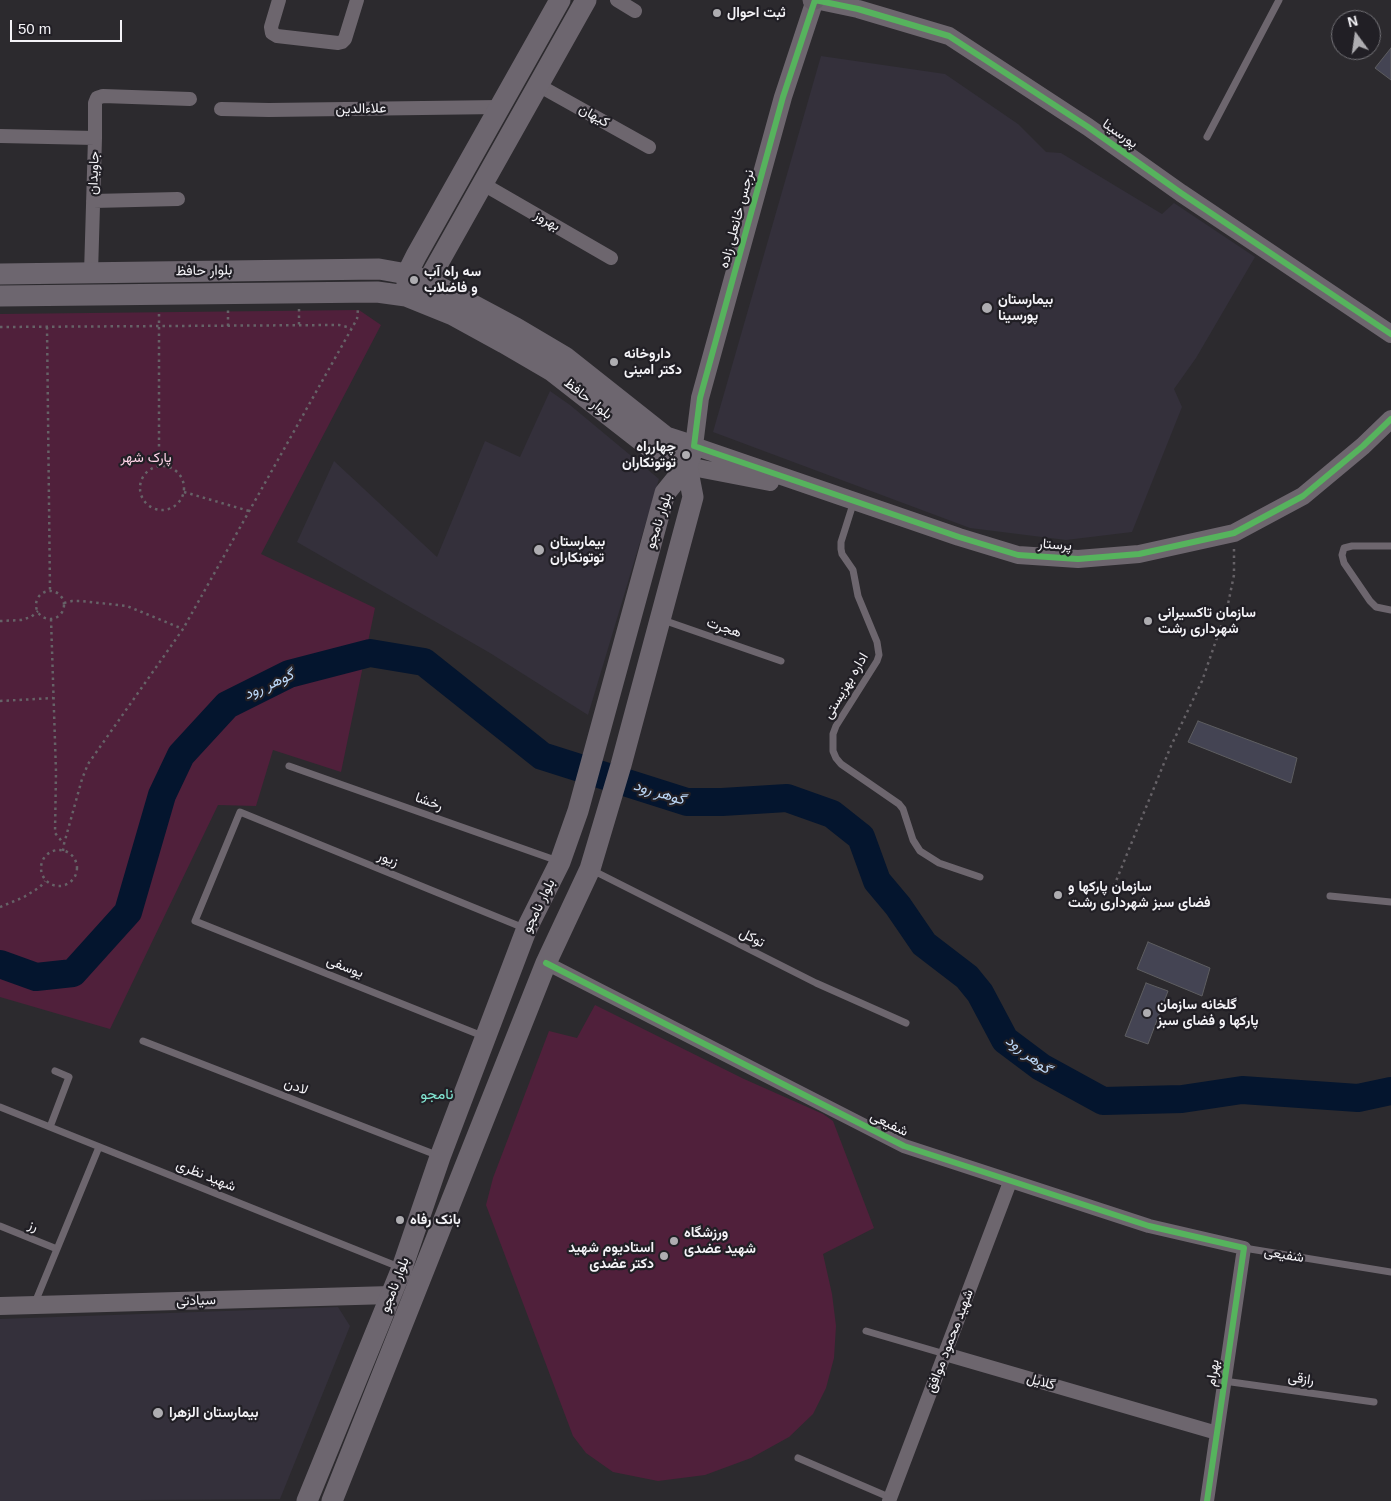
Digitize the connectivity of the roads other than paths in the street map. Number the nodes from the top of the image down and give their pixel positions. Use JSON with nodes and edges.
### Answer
{"nodes":[{"id":1,"x":279,"y":0,"type":"edge"},
{"id":2,"x":357,"y":0,"type":"edge"},
{"id":3,"x":560,"y":0,"type":"edge"},
{"id":4,"x":586,"y":0,"type":"edge"},
{"id":5,"x":617,"y":0,"type":"edge"},
{"id":6,"x":814,"y":0,"type":"edge"},
{"id":7,"x":1279,"y":0,"type":"edge"},
{"id":8,"x":635,"y":11,"type":"dead end"},
{"id":9,"x":538,"y":85,"type":"junction"},
{"id":10,"x":190,"y":99,"type":"dead end"},
{"id":11,"x":500,"y":107,"type":"junction"},
{"id":12,"x":221,"y":110,"type":"dead end"},
{"id":13,"x":0,"y":136,"type":"edge"},
{"id":14,"x":1207,"y":137,"type":"dead end"},
{"id":15,"x":95,"y":138,"type":"junction"},
{"id":16,"x":649,"y":147,"type":"dead end"},
{"id":17,"x":484,"y":184,"type":"junction"},
{"id":18,"x":178,"y":199,"type":"dead end"},
{"id":19,"x":94,"y":201,"type":"junction"},
{"id":20,"x":611,"y":258,"type":"dead end"},
{"id":21,"x":91,"y":272,"type":"junction"},
{"id":22,"x":0,"y":274,"type":"edge"},
{"id":23,"x":407,"y":274,"type":"junction"},
{"id":24,"x":428,"y":282,"type":"junction"},
{"id":25,"x":0,"y":296,"type":"edge"},
{"id":26,"x":406,"y":296,"type":"junction"},
{"id":27,"x":1391,"y":334,"type":"edge"},
{"id":28,"x":1391,"y":419,"type":"edge"},
{"id":29,"x":691,"y":456,"type":"junction"},
{"id":30,"x":854,"y":501,"type":"junction"},
{"id":31,"x":1391,"y":546,"type":"edge"},
{"id":32,"x":1391,"y":610,"type":"edge"},
{"id":33,"x":660,"y":620,"type":"junction"},
{"id":34,"x":781,"y":661,"type":"dead end"},
{"id":35,"x":594,"y":754,"type":"junction"},
{"id":36,"x":621,"y":765,"type":"junction"},
{"id":37,"x":289,"y":766,"type":"dead end"},
{"id":38,"x":560,"y":862,"type":"junction"},
{"id":39,"x":590,"y":869,"type":"junction"},
{"id":40,"x":980,"y":877,"type":"dead end"},
{"id":41,"x":1330,"y":896,"type":"dead end"},
{"id":42,"x":1391,"y":902,"type":"edge"},
{"id":43,"x":195,"y":921,"type":"joint"},
{"id":44,"x":527,"y":928,"type":"junction"},
{"id":45,"x":546,"y":963,"type":"junction"},
{"id":46,"x":906,"y":1024,"type":"dead end"},
{"id":47,"x":485,"y":1037,"type":"junction"},
{"id":48,"x":143,"y":1041,"type":"dead end"},
{"id":49,"x":55,"y":1071,"type":"dead end"},
{"id":50,"x":0,"y":1107,"type":"edge"},
{"id":51,"x":50,"y":1127,"type":"junction"},
{"id":52,"x":99,"y":1147,"type":"junction"},
{"id":53,"x":440,"y":1157,"type":"junction"},
{"id":54,"x":1010,"y":1182,"type":"junction"},
{"id":55,"x":0,"y":1226,"type":"edge"},
{"id":56,"x":1244,"y":1248,"type":"junction"},
{"id":57,"x":57,"y":1249,"type":"junction"},
{"id":58,"x":402,"y":1268,"type":"junction"},
{"id":59,"x":1391,"y":1272,"type":"edge"},
{"id":60,"x":391,"y":1295,"type":"junction"},
{"id":61,"x":34,"y":1305,"type":"junction"},
{"id":62,"x":0,"y":1306,"type":"edge"},
{"id":63,"x":866,"y":1331,"type":"dead end"},
{"id":64,"x":945,"y":1354,"type":"junction"},
{"id":65,"x":1224,"y":1381,"type":"junction"},
{"id":66,"x":1374,"y":1402,"type":"dead end"},
{"id":67,"x":342,"y":1417,"type":"junction"},
{"id":68,"x":362,"y":1425,"type":"junction"},
{"id":69,"x":1217,"y":1433,"type":"junction"},
{"id":70,"x":798,"y":1458,"type":"dead end"},
{"id":71,"x":890,"y":1499,"type":"edge"},
{"id":72,"x":307,"y":1501,"type":"edge"},
{"id":73,"x":332,"y":1501,"type":"edge"},
{"id":74,"x":1207,"y":1501,"type":"edge"}],
"edges":[{"from":1,"to":2,"type":"street"},
{"from":3,"to":11,"type":"main road"},
{"from":4,"to":9,"type":"main road"},
{"from":5,"to":8,"type":"street"},
{"from":6,"to":27,"type":"street","name":"پورسینا"},
{"from":6,"to":29,"type":"street","name":"نرجس خانعلی زاده"},
{"from":7,"to":14,"type":"lane"},
{"from":9,"to":16,"type":"street","name":"کیهان"},
{"from":9,"to":17,"type":"main road"},
{"from":10,"to":15,"type":"street"},
{"from":11,"to":12,"type":"street","name":"علاءالدین"},
{"from":11,"to":23,"type":"main road"},
{"from":13,"to":15,"type":"street","name":"جاویدان"},
{"from":15,"to":19,"type":"street","name":"جاویدان"},
{"from":17,"to":20,"type":"street","name":"بهروز"},
{"from":17,"to":24,"type":"main road"},
{"from":18,"to":19,"type":"street"},
{"from":19,"to":21,"type":"street","name":"جاویدان"},
{"from":21,"to":22,"type":"main road","name":"بلوار حافظ"},
{"from":21,"to":23,"type":"main road","name":"بلوار حافظ"},
{"from":23,"to":24,"type":"main road","name":"بلوار حافظ"},
{"from":23,"to":26,"type":"main road"},
{"from":24,"to":26,"type":"main road"},
{"from":24,"to":29,"type":"main road","name":"بلوار حافظ"},
{"from":25,"to":26,"type":"main road","name":"بلوار حافظ"},
{"from":26,"to":29,"type":"main road","name":"بلوار حافظ"},
{"from":28,"to":30,"type":"street","name":"پرستار"},
{"from":29,"to":30,"type":"street","name":"پرستار"},
{"from":29,"to":33,"type":"main road","name":"بلوار نامجو"},
{"from":29,"to":35,"type":"main road","name":"بلوار نامجو"},
{"from":30,"to":40,"type":"lane","name":"اداره بهزیستی"},
{"from":31,"to":32,"type":"lane"},
{"from":33,"to":34,"type":"lane","name":"هجرت"},
{"from":33,"to":36,"type":"main road","name":"بلوار نامجو"},
{"from":35,"to":36,"type":"main road"},
{"from":35,"to":38,"type":"main road","name":"بلوار نامجو"},
{"from":36,"to":39,"type":"main road","name":"بلوار نامجو"},
{"from":37,"to":38,"type":"lane","name":"رخشا"},
{"from":38,"to":44,"type":"main road","name":"بلوار نامجو"},
{"from":39,"to":45,"type":"main road","name":"بلوار نامجو"},
{"from":39,"to":46,"type":"lane","name":"توکل"},
{"from":41,"to":42,"type":"lane"},
{"from":43,"to":44,"type":"lane","name":"زیور"},
{"from":43,"to":47,"type":"lane","name":"یوسفی"},
{"from":44,"to":47,"type":"main road","name":"بلوار نامجو"},
{"from":45,"to":54,"type":"street","name":"شفیعی"},
{"from":45,"to":68,"type":"main road","name":"بلوار نامجو"},
{"from":47,"to":53,"type":"main road","name":"بلوار نامجو"},
{"from":48,"to":53,"type":"lane","name":"لادن"},
{"from":49,"to":51,"type":"lane"},
{"from":50,"to":51,"type":"lane","name":"شهید نظری"},
{"from":51,"to":52,"type":"lane","name":"شهید نظری"},
{"from":52,"to":57,"type":"lane"},
{"from":52,"to":58,"type":"lane","name":"شهید نظری"},
{"from":53,"to":58,"type":"main road","name":"بلوار نامجو"},
{"from":54,"to":56,"type":"street","name":"شفیعی"},
{"from":54,"to":64,"type":"street","name":"شهید محمود موافق"},
{"from":55,"to":57,"type":"lane","name":"رز"},
{"from":56,"to":59,"type":"lane","name":"شفیعی"},
{"from":56,"to":65,"type":"street","name":"بهرام"},
{"from":57,"to":61,"type":"lane"},
{"from":58,"to":60,"type":"main road","name":"بلوار نامجو"},
{"from":60,"to":61,"type":"street","name":"سیادتی"},
{"from":60,"to":67,"type":"main road","name":"بلوار نامجو"},
{"from":61,"to":62,"type":"street","name":"سیادتی"},
{"from":63,"to":64,"type":"lane","name":"گلایل"},
{"from":64,"to":69,"type":"street","name":"گلایل"},
{"from":64,"to":71,"type":"street","name":"شهید محمود موافق"},
{"from":65,"to":66,"type":"lane","name":"رازقی"},
{"from":65,"to":69,"type":"street","name":"بهرام"},
{"from":67,"to":68,"type":"main road"},
{"from":67,"to":72,"type":"main road","name":"بلوار نامجو"},
{"from":68,"to":73,"type":"main road","name":"بلوار نامجو"},
{"from":69,"to":74,"type":"street","name":"بهرام"},
{"from":70,"to":71,"type":"lane"}]}
